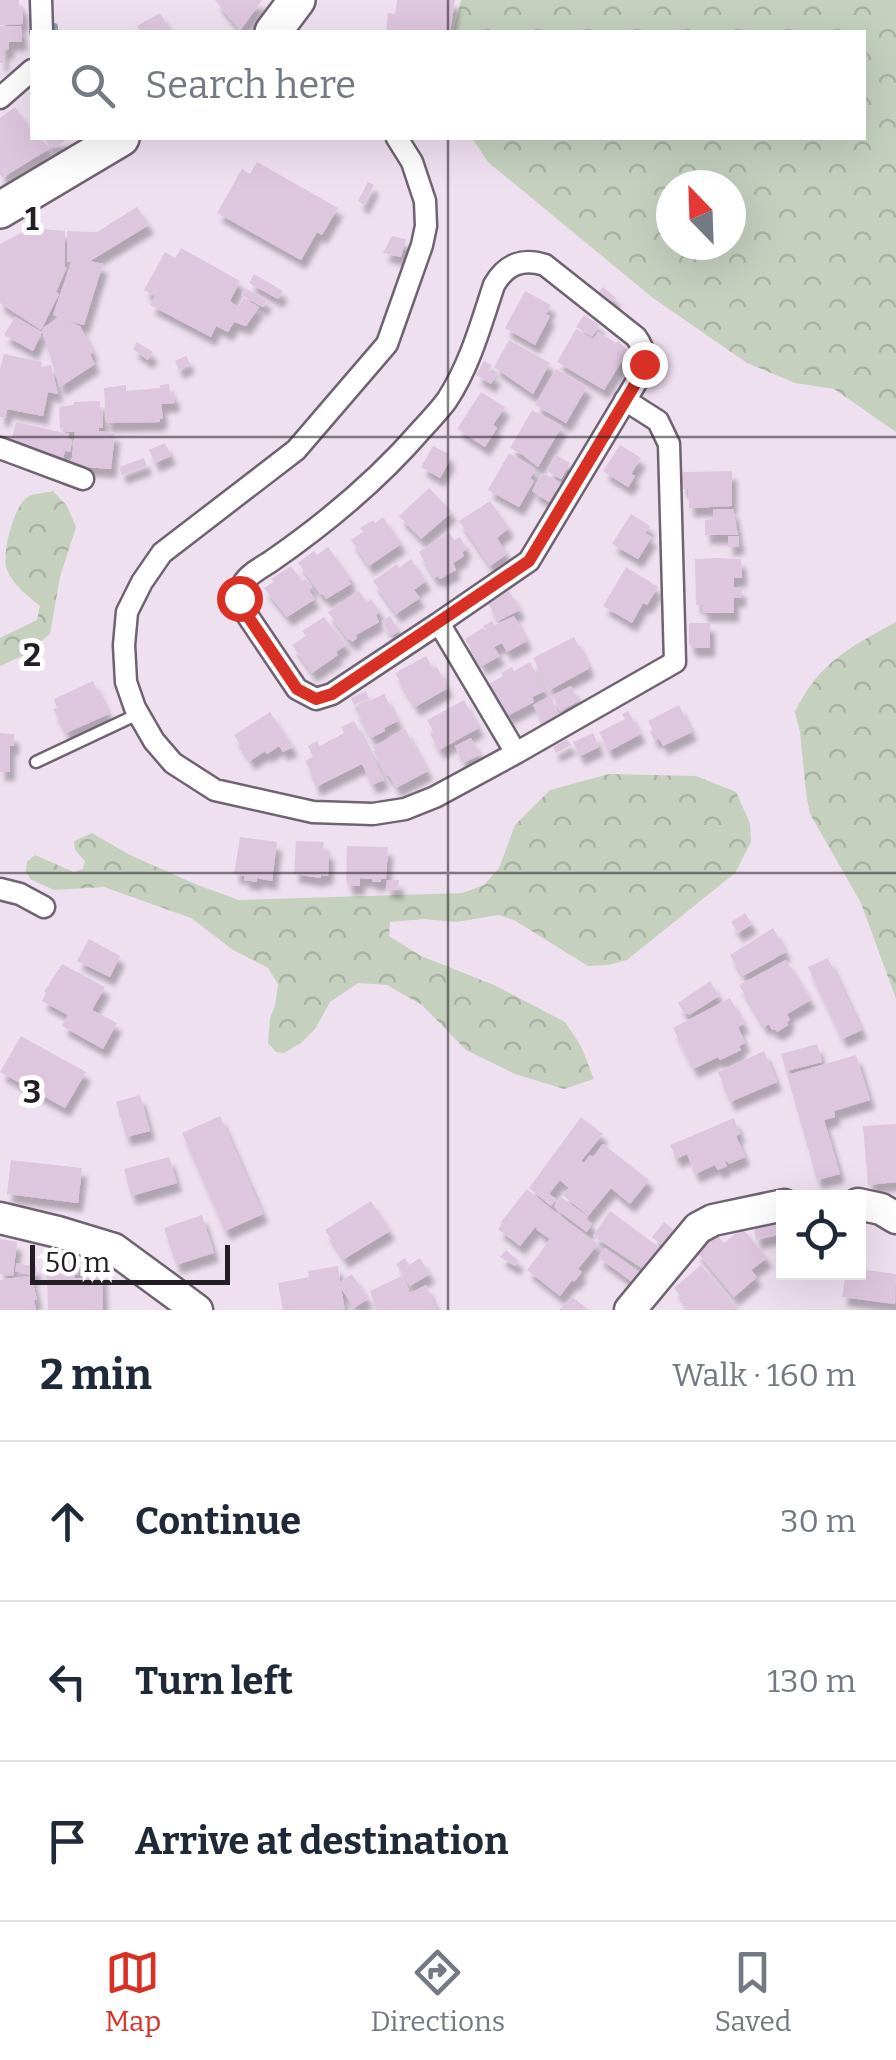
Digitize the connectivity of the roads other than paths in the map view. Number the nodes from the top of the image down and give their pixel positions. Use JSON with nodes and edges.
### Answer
{"nodes":[{"id":1,"x":41,"y":0,"type":"edge"},
{"id":2,"x":297,"y":0,"type":"edge"},
{"id":3,"x":42,"y":30,"type":"edge"},
{"id":4,"x":274,"y":30,"type":"edge"},
{"id":5,"x":30,"y":72,"type":"edge"},
{"id":6,"x":0,"y":98,"type":"edge"},
{"id":7,"x":118,"y":140,"type":"edge"},
{"id":8,"x":398,"y":140,"type":"edge"},
{"id":9,"x":0,"y":210,"type":"edge"},
{"id":10,"x":625,"y":400,"type":"junction"},
{"id":11,"x":0,"y":448,"type":"edge"},
{"id":12,"x":83,"y":479,"type":"dead end"},
{"id":13,"x":439,"y":623,"type":"junction"},
{"id":14,"x":138,"y":714,"type":"junction"},
{"id":15,"x":516,"y":753,"type":"junction"},
{"id":16,"x":36,"y":762,"type":"dead end"},
{"id":17,"x":0,"y":890,"type":"edge"},
{"id":18,"x":44,"y":907,"type":"dead end"},
{"id":19,"x":776,"y":1207,"type":"edge"},
{"id":20,"x":0,"y":1218,"type":"edge"},
{"id":21,"x":197,"y":1310,"type":"edge"},
{"id":22,"x":630,"y":1310,"type":"edge"}],
"edges":[{"from":1,"to":3,"type":"street"},
{"from":2,"to":4,"type":"highway"},
{"from":5,"to":6,"type":"street"},
{"from":7,"to":9,"type":"highway"},
{"from":8,"to":14,"type":"street"},
{"from":10,"to":13,"type":"street"},
{"from":10,"to":13,"type":"street"},
{"from":10,"to":15,"type":"street"},
{"from":11,"to":12,"type":"street"},
{"from":13,"to":15,"type":"street"},
{"from":14,"to":15,"type":"street"},
{"from":14,"to":16,"type":"lane"},
{"from":17,"to":18,"type":"street"},
{"from":19,"to":22,"type":"main road"},
{"from":20,"to":21,"type":"main road"}]}
